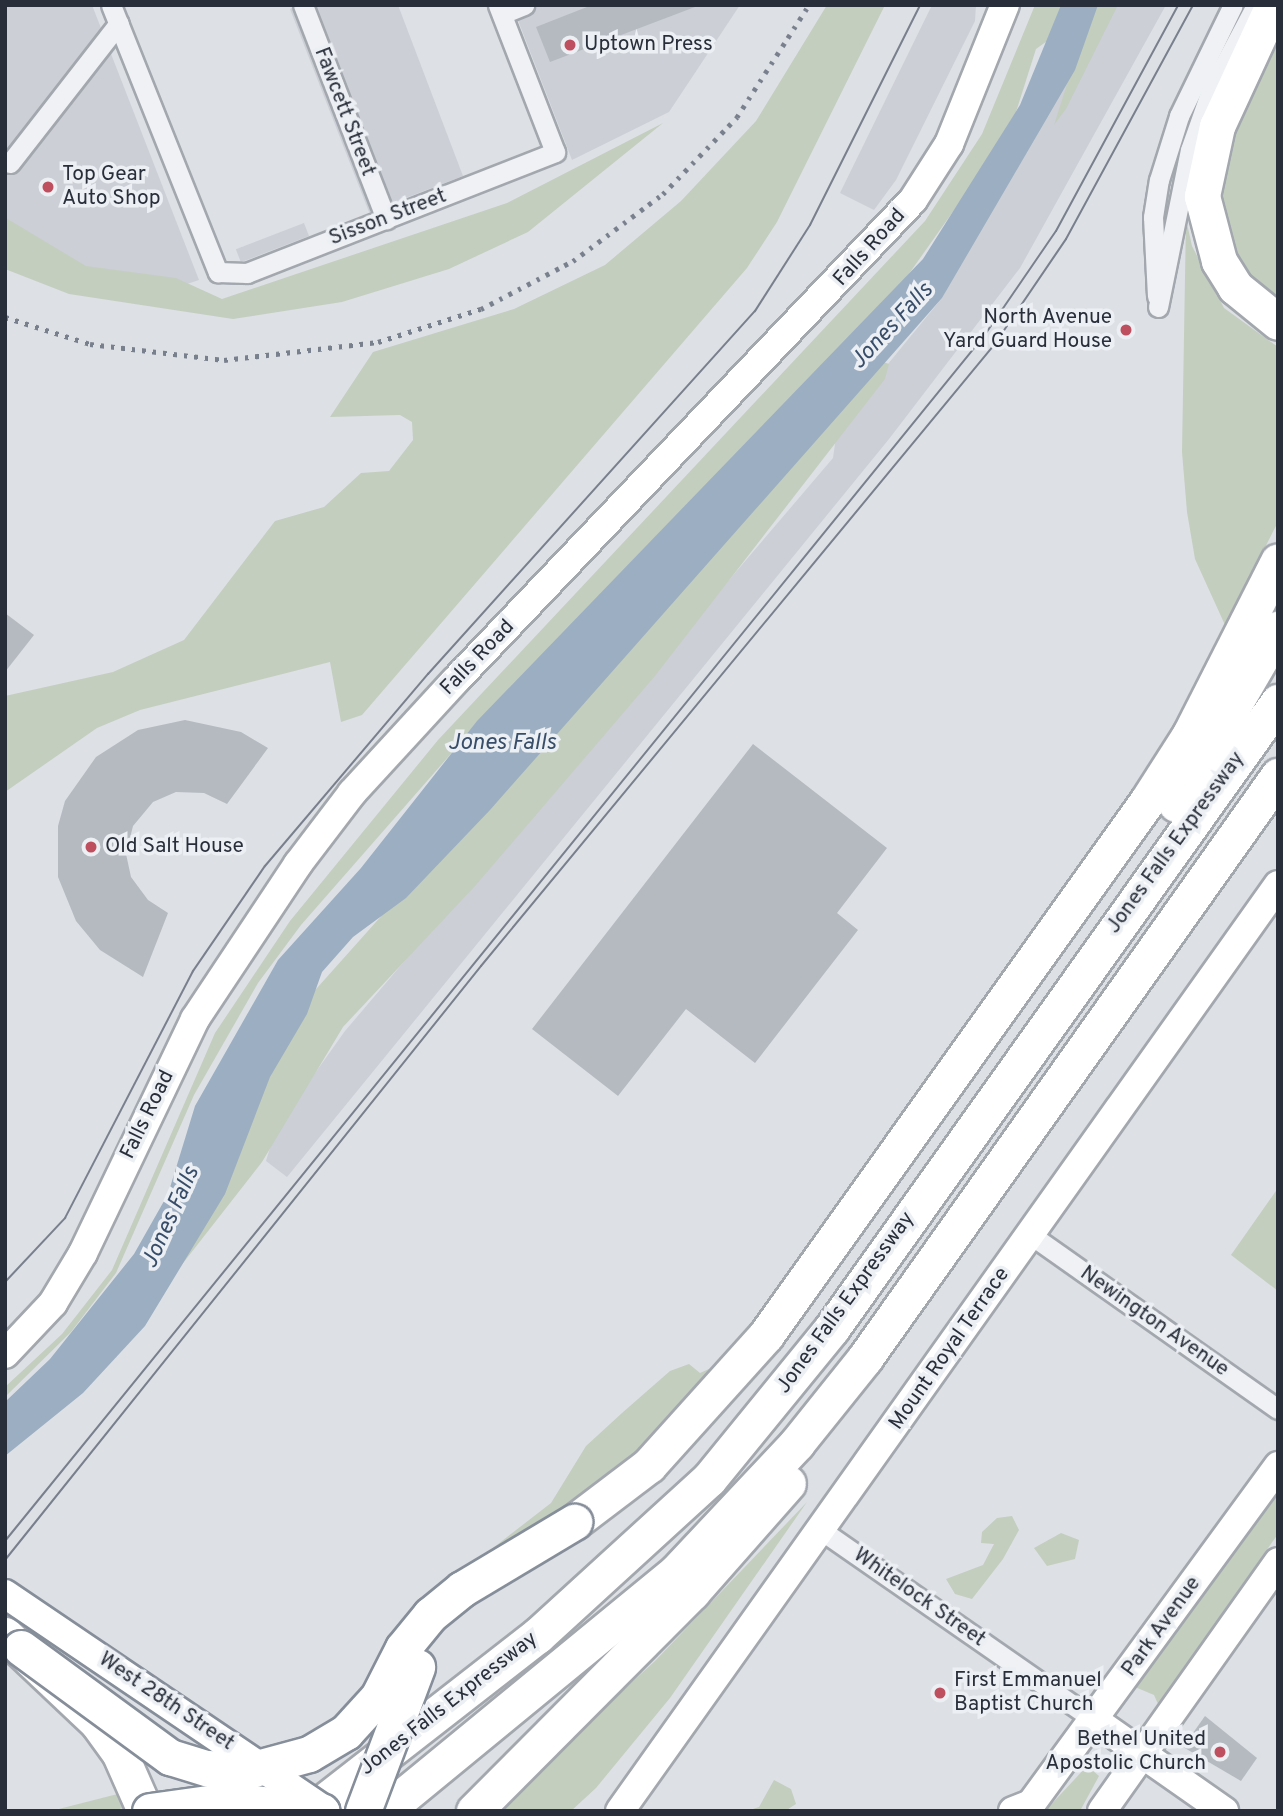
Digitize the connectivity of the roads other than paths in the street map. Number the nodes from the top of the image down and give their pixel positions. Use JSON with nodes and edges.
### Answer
{"nodes":[{"id":1,"x":303,"y":5,"type":"edge"},
{"id":2,"x":524,"y":5,"type":"edge"},
{"id":3,"x":1005,"y":5,"type":"edge"},
{"id":4,"x":1233,"y":5,"type":"edge"},
{"id":5,"x":1256,"y":5,"type":"edge"},
{"id":6,"x":1273,"y":5,"type":"edge"},
{"id":7,"x":500,"y":10,"type":"edge"},
{"id":8,"x":115,"y":14,"type":"edge"},
{"id":9,"x":10,"y":163,"type":"dead end"},
{"id":10,"x":386,"y":219,"type":"junction"},
{"id":11,"x":1278,"y":322,"type":"edge"},
{"id":12,"x":1278,"y":561,"type":"edge"},
{"id":13,"x":1277,"y":630,"type":"edge"},
{"id":14,"x":1278,"y":702,"type":"edge"},
{"id":15,"x":1278,"y":776,"type":"edge"},
{"id":16,"x":1278,"y":803,"type":"edge"},
{"id":17,"x":1278,"y":886,"type":"edge"},
{"id":18,"x":1148,"y":959,"type":"junction"},
{"id":19,"x":1038,"y":1033,"type":"junction"},
{"id":20,"x":1031,"y":1235,"type":"junction"},
{"id":21,"x":5,"y":1354,"type":"edge"},
{"id":22,"x":865,"y":1358,"type":"junction"},
{"id":23,"x":1278,"y":1409,"type":"edge"},
{"id":24,"x":1278,"y":1466,"type":"edge"},
{"id":25,"x":574,"y":1522,"type":"junction"},
{"id":26,"x":821,"y":1530,"type":"junction"},
{"id":27,"x":1278,"y":1562,"type":"edge"},
{"id":28,"x":5,"y":1594,"type":"edge"},
{"id":29,"x":13,"y":1641,"type":"edge"},
{"id":30,"x":1094,"y":1720,"type":"junction"},
{"id":31,"x":1143,"y":1754,"type":"junction"},
{"id":32,"x":145,"y":1811,"type":"edge"},
{"id":33,"x":150,"y":1811,"type":"edge"},
{"id":34,"x":312,"y":1811,"type":"edge"},
{"id":35,"x":321,"y":1811,"type":"edge"},
{"id":36,"x":326,"y":1811,"type":"edge"},
{"id":37,"x":363,"y":1811,"type":"edge"},
{"id":38,"x":385,"y":1811,"type":"edge"},
{"id":39,"x":474,"y":1811,"type":"edge"},
{"id":40,"x":620,"y":1811,"type":"edge"},
{"id":41,"x":1013,"y":1811,"type":"edge"},
{"id":42,"x":1101,"y":1811,"type":"edge"},
{"id":43,"x":1224,"y":1811,"type":"edge"}],
"edges":[{"from":1,"to":10,"type":"street","name":"Fawcett Street"},
{"from":2,"to":7,"type":"street"},
{"from":3,"to":21,"type":"main road","name":"Falls Road"},
{"from":4,"to":5,"type":"street"},
{"from":6,"to":11,"type":"highway"},
{"from":7,"to":10,"type":"street","name":"Sisson Street"},
{"from":8,"to":9,"type":"street"},
{"from":8,"to":10,"type":"street","name":"Sisson Street"},
{"from":12,"to":25,"type":"highway"},
{"from":13,"to":19,"type":"highway"},
{"from":14,"to":19,"type":"highway","name":"Jones Falls Expressway"},
{"from":15,"to":18,"type":"highway","name":"Jones Falls Expressway"},
{"from":16,"to":18,"type":"highway"},
{"from":17,"to":20,"type":"main road","name":"Mount Royal Terrace"},
{"from":18,"to":22,"type":"highway","name":"Jones Falls Expressway"},
{"from":19,"to":34,"type":"highway","name":"Jones Falls Expressway"},
{"from":20,"to":23,"type":"street","name":"Newington Avenue"},
{"from":20,"to":26,"type":"main road","name":"Mount Royal Terrace"},
{"from":22,"to":38,"type":"highway","name":"Jones Falls Expressway"},
{"from":22,"to":39,"type":"highway"},
{"from":24,"to":30,"type":"main road","name":"Park Avenue"},
{"from":25,"to":29,"type":"highway","bridge":true},
{"from":25,"to":37,"type":"highway","bridge":true},
{"from":26,"to":30,"type":"street","name":"Whitelock Street"},
{"from":26,"to":40,"type":"main road","name":"Mount Royal Terrace"},
{"from":27,"to":31,"type":"main road"},
{"from":28,"to":36,"type":"main road","name":"West 28th Street","bridge":true},
{"from":29,"to":32,"type":"highway","bridge":true},
{"from":30,"to":31,"type":"main road","name":"Whitelock Street"},
{"from":30,"to":41,"type":"main road","name":"Park Avenue"},
{"from":31,"to":42,"type":"main road"},
{"from":31,"to":43,"type":"main road","name":"Whitelock Street"},
{"from":33,"to":35,"type":"highway","bridge":true}]}
